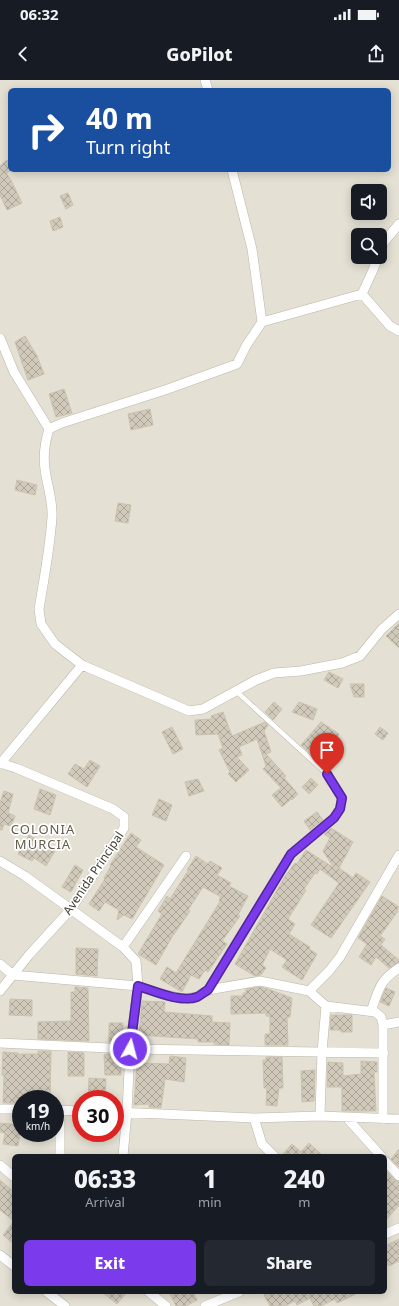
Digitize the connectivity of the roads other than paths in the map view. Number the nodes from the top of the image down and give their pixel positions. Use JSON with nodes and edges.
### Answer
{"nodes":[{"id":1,"x":233,"y":172,"type":"edge"},
{"id":2,"x":399,"y":224,"type":"edge"},
{"id":3,"x":387,"y":238,"type":"edge"},
{"id":4,"x":375,"y":264,"type":"edge"},
{"id":5,"x":362,"y":294,"type":"junction"},
{"id":6,"x":262,"y":322,"type":"junction"},
{"id":7,"x":399,"y":331,"type":"edge"},
{"id":8,"x":0,"y":338,"type":"edge"},
{"id":9,"x":49,"y":429,"type":"junction"},
{"id":10,"x":399,"y":614,"type":"edge"},
{"id":11,"x":82,"y":665,"type":"junction"},
{"id":12,"x":236,"y":690,"type":"junction"},
{"id":13,"x":0,"y":763,"type":"edge"},
{"id":14,"x":342,"y":798,"type":"joint"},
{"id":15,"x":399,"y":855,"type":"edge"},
{"id":16,"x":186,"y":856,"type":"dead end"},
{"id":17,"x":0,"y":861,"type":"edge"},
{"id":18,"x":71,"y":909,"type":"junction"},
{"id":19,"x":123,"y":947,"type":"junction"},
{"id":20,"x":0,"y":964,"type":"edge"},
{"id":21,"x":399,"y":968,"type":"edge"},
{"id":22,"x":13,"y":975,"type":"junction"},
{"id":23,"x":138,"y":986,"type":"junction"},
{"id":24,"x":208,"y":990,"type":"junction"},
{"id":25,"x":0,"y":991,"type":"edge"},
{"id":26,"x":309,"y":991,"type":"junction"},
{"id":27,"x":326,"y":1006,"type":"junction"},
{"id":28,"x":370,"y":1011,"type":"junction"},
{"id":29,"x":399,"y":1022,"type":"edge"},
{"id":30,"x":383,"y":1025,"type":"junction"},
{"id":31,"x":0,"y":1043,"type":"edge"},
{"id":32,"x":130,"y":1049,"type":"junction"},
{"id":33,"x":322,"y":1052,"type":"junction"},
{"id":34,"x":384,"y":1053,"type":"junction"},
{"id":35,"x":0,"y":1109,"type":"edge"},
{"id":36,"x":12,"y":1109,"type":"edge"},
{"id":37,"x":127,"y":1112,"type":"junction"},
{"id":38,"x":320,"y":1116,"type":"junction"},
{"id":39,"x":346,"y":1117,"type":"junction"},
{"id":40,"x":254,"y":1118,"type":"junction"},
{"id":41,"x":383,"y":1119,"type":"junction"},
{"id":42,"x":399,"y":1119,"type":"edge"},
{"id":43,"x":59,"y":1142,"type":"edge"},
{"id":44,"x":60,"y":1154,"type":"edge"},
{"id":45,"x":123,"y":1154,"type":"edge"},
{"id":46,"x":272,"y":1154,"type":"edge"},
{"id":47,"x":379,"y":1154,"type":"edge"},
{"id":48,"x":387,"y":1163,"type":"edge"},
{"id":49,"x":0,"y":1165,"type":"edge"},
{"id":50,"x":12,"y":1175,"type":"edge"},
{"id":51,"x":399,"y":1176,"type":"edge"},
{"id":52,"x":399,"y":1228,"type":"edge"},
{"id":53,"x":387,"y":1233,"type":"edge"},
{"id":54,"x":0,"y":1255,"type":"edge"},
{"id":55,"x":12,"y":1264,"type":"edge"},
{"id":56,"x":50,"y":1294,"type":"edge"},
{"id":57,"x":151,"y":1294,"type":"edge"},
{"id":58,"x":234,"y":1294,"type":"edge"},
{"id":59,"x":65,"y":1306,"type":"edge"},
{"id":60,"x":166,"y":1306,"type":"edge"},
{"id":61,"x":205,"y":1306,"type":"edge"}],
"edges":[{"from":1,"to":6,"type":"street"},
{"from":2,"to":3,"type":"street"},
{"from":4,"to":5,"type":"street"},
{"from":5,"to":6,"type":"street"},
{"from":5,"to":7,"type":"street"},
{"from":6,"to":9,"type":"street"},
{"from":8,"to":9,"type":"street"},
{"from":9,"to":11,"type":"street"},
{"from":10,"to":12,"type":"street"},
{"from":11,"to":12,"type":"street"},
{"from":11,"to":13,"type":"street"},
{"from":12,"to":14,"type":"lane"},
{"from":13,"to":18,"type":"street","name":"Avenida Principal"},
{"from":14,"to":24,"type":"street"},
{"from":15,"to":26,"type":"street"},
{"from":16,"to":19,"type":"street"},
{"from":17,"to":18,"type":"street"},
{"from":18,"to":19,"type":"street"},
{"from":18,"to":22,"type":"street","name":"Avenida Principal"},
{"from":19,"to":23,"type":"street"},
{"from":20,"to":22,"type":"street"},
{"from":21,"to":28,"type":"street"},
{"from":22,"to":23,"type":"street"},
{"from":22,"to":25,"type":"street","name":"Avenida Principal"},
{"from":23,"to":24,"type":"street"},
{"from":23,"to":32,"type":"street"},
{"from":24,"to":26,"type":"street"},
{"from":26,"to":27,"type":"street"},
{"from":27,"to":28,"type":"street"},
{"from":27,"to":33,"type":"street"},
{"from":28,"to":30,"type":"street"},
{"from":29,"to":30,"type":"street"},
{"from":30,"to":34,"type":"street"},
{"from":31,"to":32,"type":"street"},
{"from":32,"to":33,"type":"street"},
{"from":32,"to":37,"type":"street"},
{"from":33,"to":34,"type":"street"},
{"from":33,"to":38,"type":"street"},
{"from":34,"to":41,"type":"street"},
{"from":35,"to":36,"type":"street"},
{"from":37,"to":40,"type":"street"},
{"from":37,"to":45,"type":"street"},
{"from":38,"to":39,"type":"street"},
{"from":38,"to":40,"type":"street"},
{"from":39,"to":41,"type":"street"},
{"from":39,"to":47,"type":"street"},
{"from":40,"to":46,"type":"street"},
{"from":41,"to":42,"type":"street"},
{"from":43,"to":44,"type":"street"},
{"from":48,"to":51,"type":"street"},
{"from":49,"to":50,"type":"street"},
{"from":52,"to":53,"type":"street"},
{"from":54,"to":55,"type":"street"},
{"from":56,"to":59,"type":"street"},
{"from":57,"to":60,"type":"street"},
{"from":58,"to":61,"type":"street"}]}
